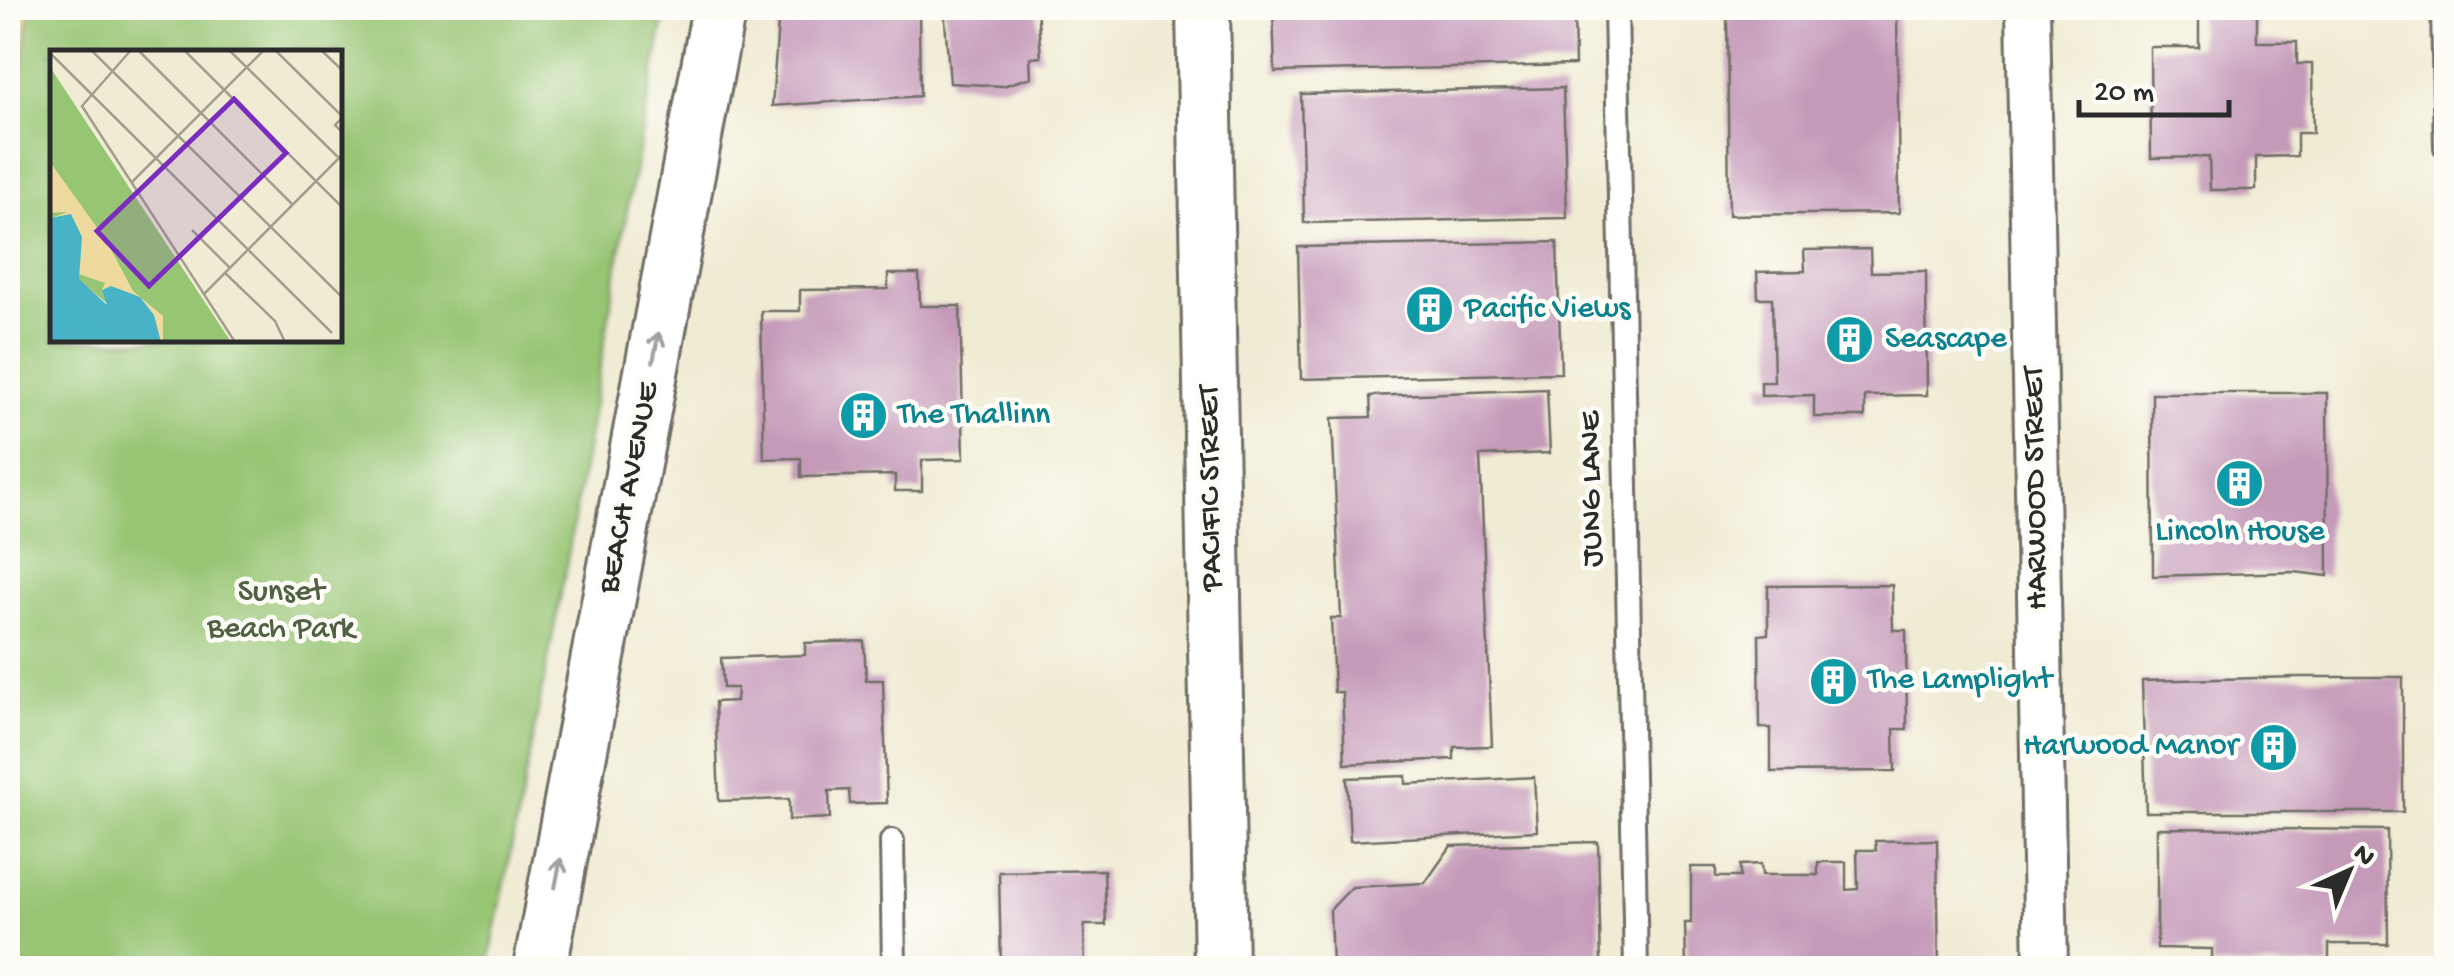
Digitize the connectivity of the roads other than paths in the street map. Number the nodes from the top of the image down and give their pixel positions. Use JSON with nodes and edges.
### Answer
{"nodes":[{"id":1,"x":719,"y":8,"type":"edge"},
{"id":2,"x":1203,"y":8,"type":"edge"},
{"id":3,"x":1616,"y":8,"type":"edge"},
{"id":4,"x":2028,"y":8,"type":"edge"},
{"id":5,"x":2443,"y":8,"type":"edge"},
{"id":6,"x":2446,"y":147,"type":"edge"},
{"id":7,"x":892,"y":842,"type":"dead end"},
{"id":8,"x":540,"y":968,"type":"edge"},
{"id":9,"x":894,"y":968,"type":"edge"},
{"id":10,"x":1221,"y":968,"type":"edge"},
{"id":11,"x":1636,"y":968,"type":"edge"},
{"id":12,"x":2046,"y":968,"type":"edge"}],
"edges":[{"from":8,"to":1,"type":"street","name":"BEACH AVENUE","one_way":true},
{"from":2,"to":10,"type":"street","name":"PACIFIC STREET"},
{"from":3,"to":11,"type":"lane","name":"JUNG LANE"},
{"from":4,"to":12,"type":"street","name":"HARWOOD STREET"},
{"from":5,"to":6,"type":"lane"},
{"from":7,"to":9,"type":"lane"}]}
